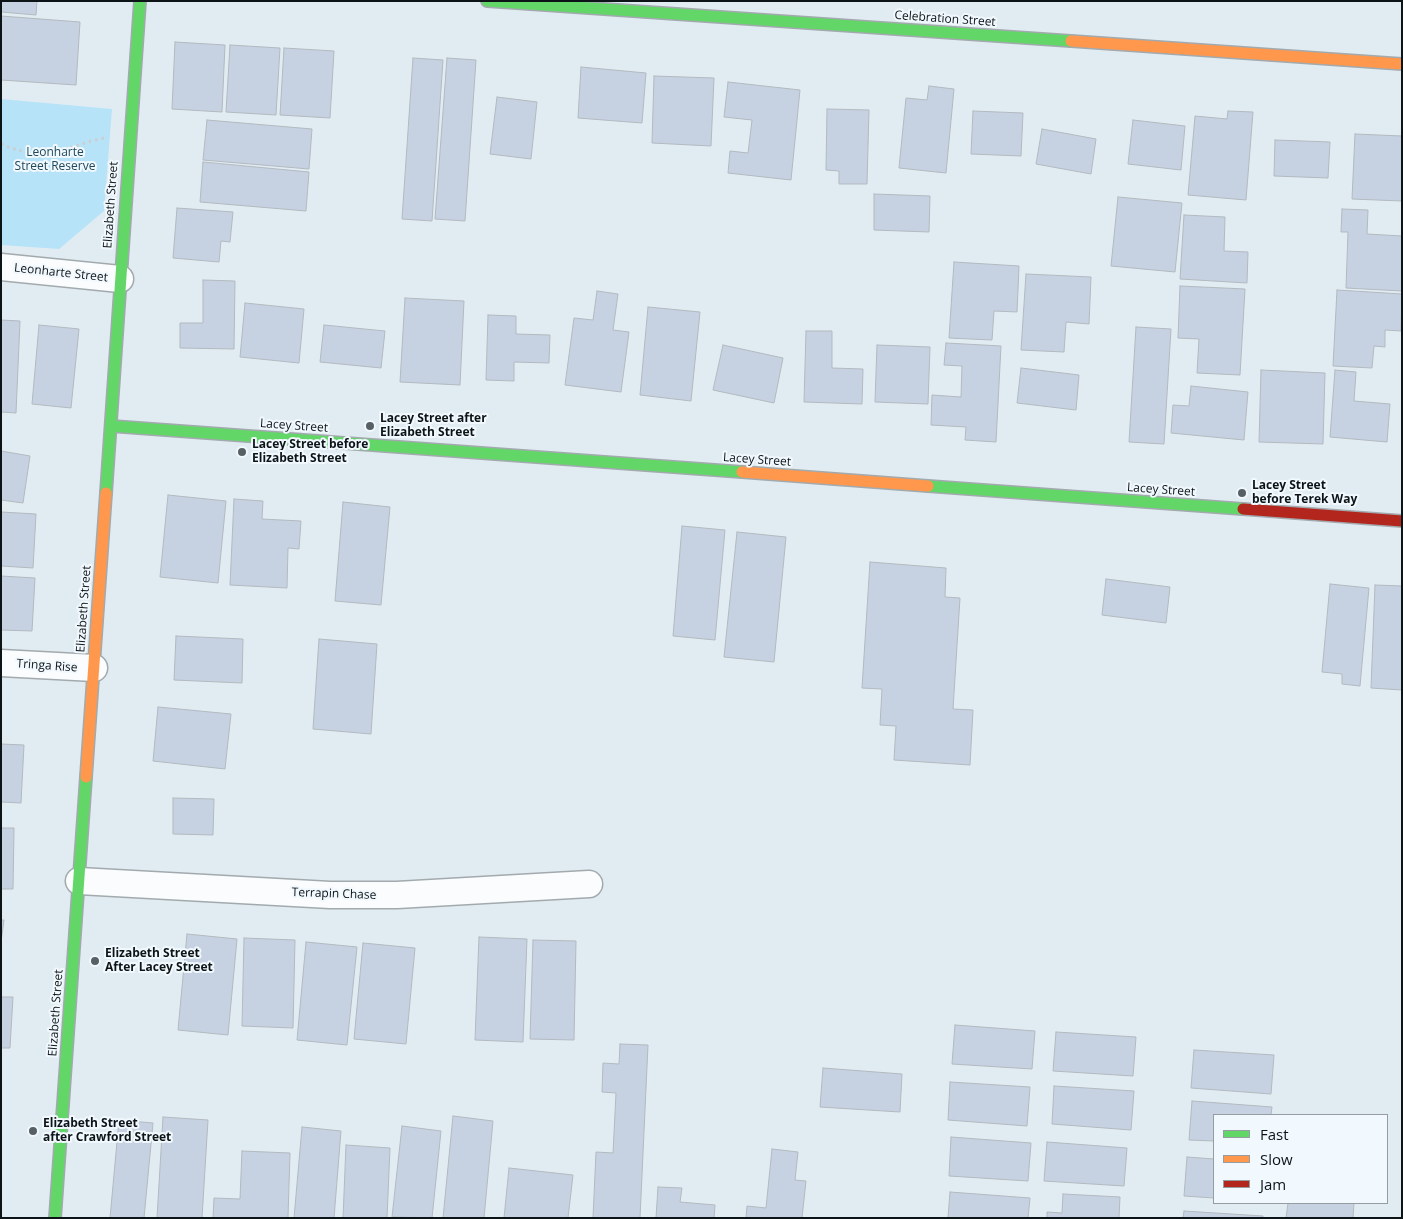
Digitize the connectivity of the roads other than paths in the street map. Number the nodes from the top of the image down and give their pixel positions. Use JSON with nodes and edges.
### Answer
{"nodes":[{"id":1,"x":140,"y":1,"type":"edge"},
{"id":2,"x":487,"y":1,"type":"edge"},
{"id":3,"x":1402,"y":64,"type":"edge"},
{"id":4,"x":1,"y":267,"type":"edge"},
{"id":5,"x":120,"y":279,"type":"junction"},
{"id":6,"x":111,"y":426,"type":"junction"},
{"id":7,"x":1402,"y":521,"type":"edge"},
{"id":8,"x":1,"y":662,"type":"edge"},
{"id":9,"x":94,"y":668,"type":"junction"},
{"id":10,"x":79,"y":881,"type":"junction"},
{"id":11,"x":589,"y":884,"type":"dead end"},
{"id":12,"x":55,"y":1218,"type":"edge"}],
"edges":[{"from":1,"to":5,"type":"street","name":"Elizabeth Street"},
{"from":2,"to":3,"type":"street","name":"Celebration Street"},
{"from":4,"to":5,"type":"street","name":"Leonharte Street"},
{"from":5,"to":6,"type":"street","name":"Elizabeth Street"},
{"from":6,"to":7,"type":"street","name":"Lacey Street"},
{"from":6,"to":9,"type":"street","name":"Elizabeth Street"},
{"from":8,"to":9,"type":"street","name":"Tringa Rise"},
{"from":9,"to":10,"type":"street","name":"Elizabeth Street"},
{"from":10,"to":11,"type":"street","name":"Terrapin Chase"},
{"from":10,"to":12,"type":"street","name":"Elizabeth Street"}]}
